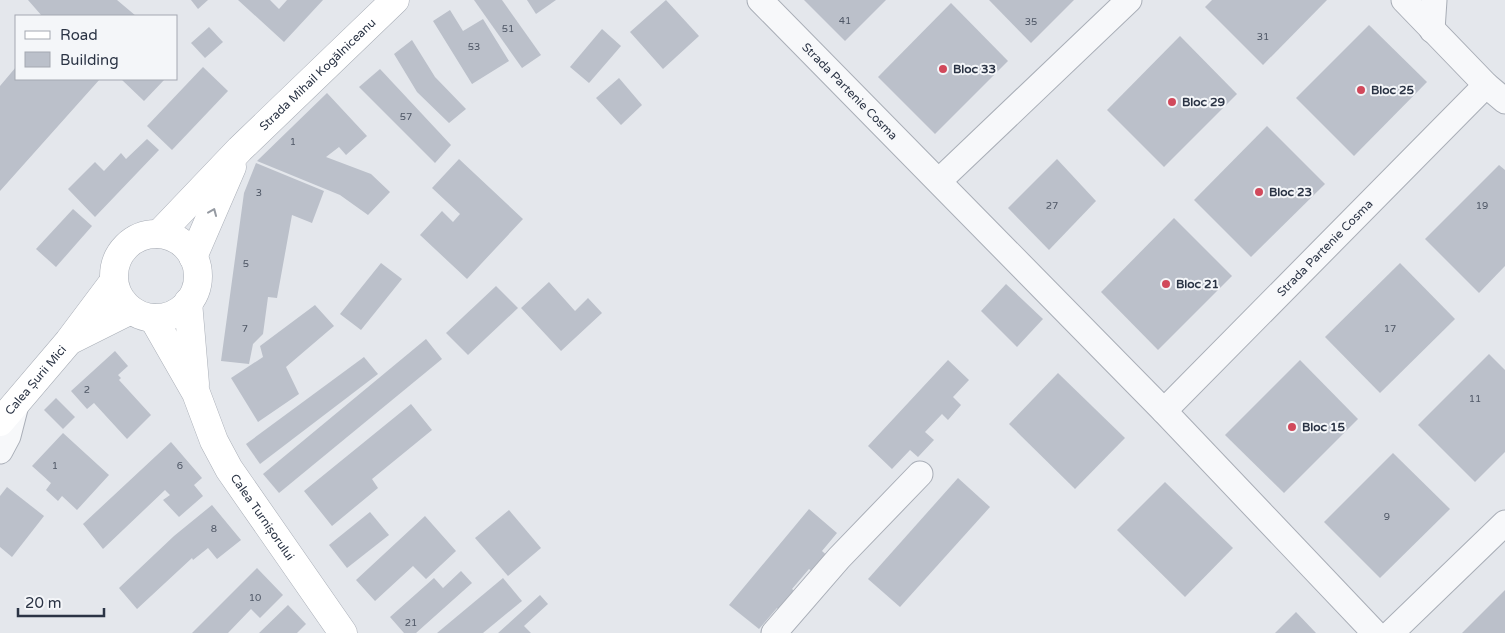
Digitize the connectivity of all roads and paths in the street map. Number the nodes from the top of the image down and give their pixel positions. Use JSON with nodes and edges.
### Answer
{"nodes":[{"id":1,"x":395,"y":0,"type":"edge"},
{"id":2,"x":760,"y":0,"type":"edge"},
{"id":3,"x":1129,"y":0,"type":"edge"},
{"id":4,"x":1404,"y":0,"type":"edge"},
{"id":5,"x":1434,"y":0,"type":"edge"},
{"id":6,"x":1432,"y":30,"type":"junction"},
{"id":7,"x":1486,"y":85,"type":"junction"},
{"id":8,"x":1505,"y":102,"type":"edge"},
{"id":9,"x":240,"y":149,"type":"junction"},
{"id":10,"x":938,"y":181,"type":"junction"},
{"id":11,"x":159,"y":234,"type":"junction"},
{"id":12,"x":193,"y":257,"type":"junction"},
{"id":13,"x":114,"y":281,"type":"junction"},
{"id":14,"x":188,"y":302,"type":"junction"},
{"id":15,"x":142,"y":314,"type":"junction"},
{"id":16,"x":69,"y":341,"type":"junction"},
{"id":17,"x":196,"y":393,"type":"junction"},
{"id":18,"x":8,"y":410,"type":"edge"},
{"id":19,"x":1164,"y":411,"type":"junction"},
{"id":20,"x":0,"y":451,"type":"edge"},
{"id":21,"x":920,"y":474,"type":"dead end"},
{"id":22,"x":1505,"y":524,"type":"edge"},
{"id":23,"x":343,"y":633,"type":"edge"},
{"id":24,"x":774,"y":633,"type":"edge"},
{"id":25,"x":1375,"y":633,"type":"edge"},
{"id":26,"x":1391,"y":633,"type":"edge"}],
"edges":[{"from":1,"to":9,"type":"main road","name":"Strada Mihail Kogălniceanu"},
{"from":2,"to":10,"type":"street","name":"Strada Partenie Cosma"},
{"from":3,"to":10,"type":"street"},
{"from":4,"to":6,"type":"street"},
{"from":5,"to":6,"type":"street"},
{"from":6,"to":7,"type":"street"},
{"from":7,"to":8,"type":"street"},
{"from":7,"to":19,"type":"street","name":"Strada Partenie Cosma"},
{"from":9,"to":11,"type":"main road","name":"Strada Mihail Kogălniceanu"},
{"from":12,"to":9,"type":"main road","name":"Strada Mihail Kogălniceanu","one_way":true},
{"from":10,"to":19,"type":"street","name":"Strada Partenie Cosma"},
{"from":11,"to":12,"type":"main road"},
{"from":11,"to":13,"type":"main road"},
{"from":12,"to":14,"type":"main road"},
{"from":13,"to":15,"type":"main road"},
{"from":13,"to":16,"type":"main road","name":"Calea Șurii Mici"},
{"from":14,"to":15,"type":"main road"},
{"from":14,"to":17,"type":"main road","name":"Calea Turnișorului"},
{"from":15,"to":16,"type":"main road","name":"Calea Șurii Mici"},
{"from":15,"to":17,"type":"main road","name":"Calea Turnișorului"},
{"from":16,"to":18,"type":"main road","name":"Calea Șurii Mici"},
{"from":17,"to":23,"type":"main road","name":"Calea Turnișorului"},
{"from":18,"to":20,"type":"street","name":"Calea Șurii Mici"},
{"from":19,"to":25,"type":"street","name":"Strada Partenie Cosma"},
{"from":21,"to":24,"type":"street"},
{"from":22,"to":26,"type":"street"}]}
